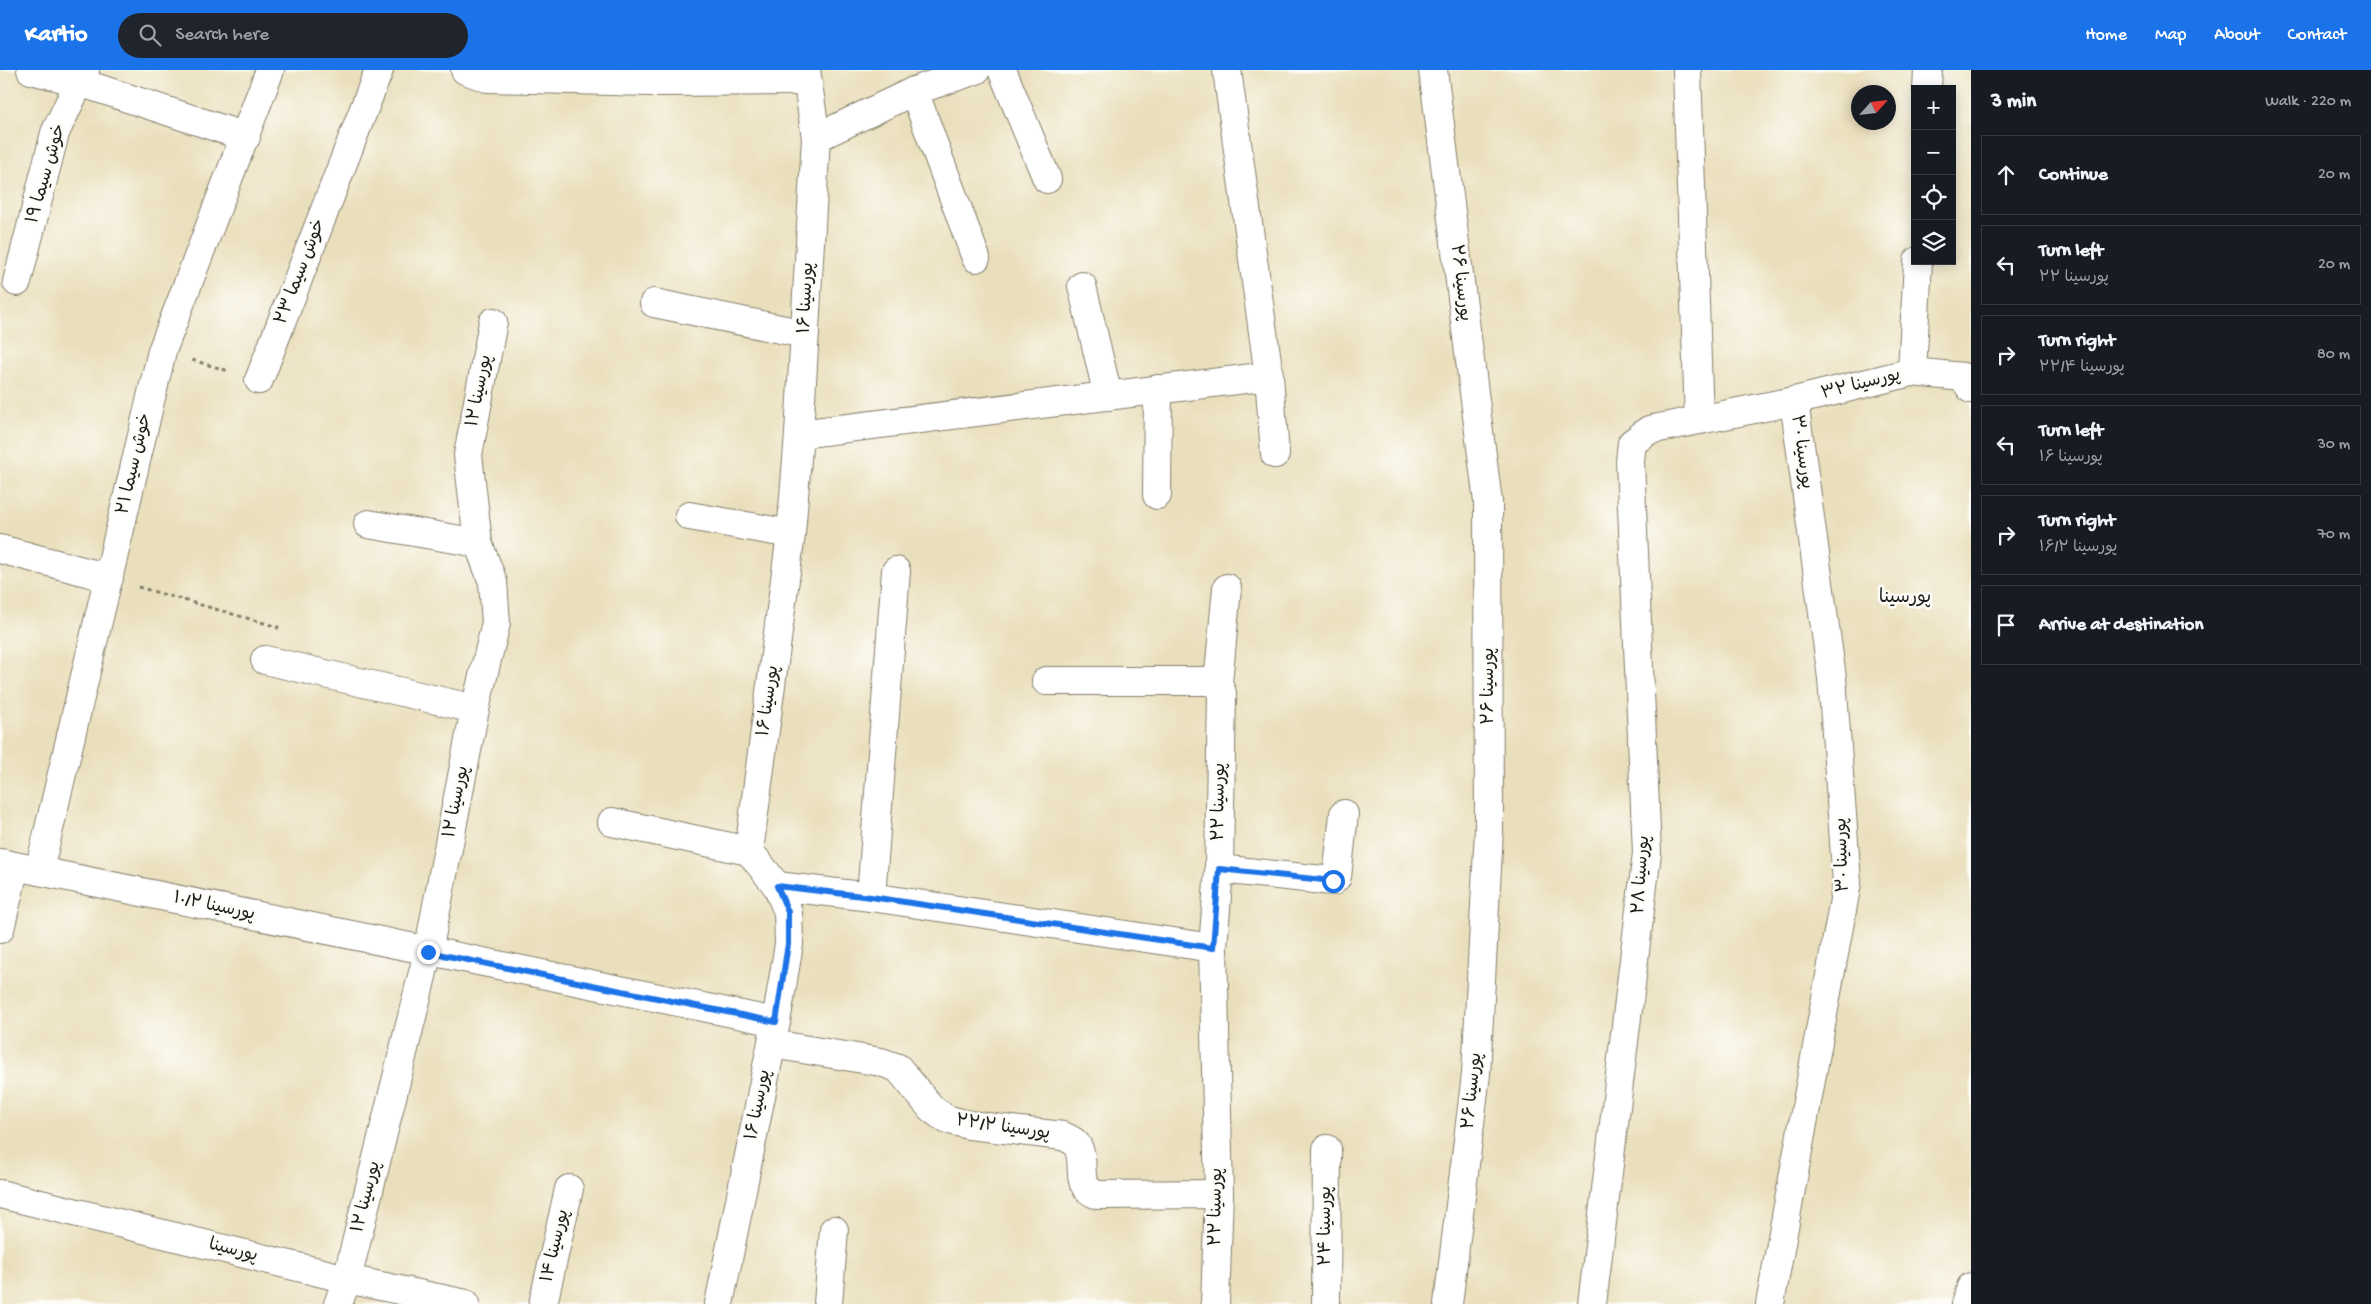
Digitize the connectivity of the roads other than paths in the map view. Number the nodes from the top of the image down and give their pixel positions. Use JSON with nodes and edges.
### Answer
{"nodes":[{"id":1,"x":31,"y":70,"type":"edge"},
{"id":2,"x":270,"y":70,"type":"edge"},
{"id":3,"x":379,"y":70,"type":"edge"},
{"id":4,"x":465,"y":70,"type":"edge"},
{"id":5,"x":976,"y":70,"type":"edge"},
{"id":6,"x":1002,"y":70,"type":"edge"},
{"id":7,"x":1227,"y":70,"type":"edge"},
{"id":8,"x":1433,"y":70,"type":"edge"},
{"id":9,"x":1687,"y":70,"type":"edge"},
{"id":10,"x":1928,"y":70,"type":"edge"},
{"id":11,"x":82,"y":76,"type":"edge"},
{"id":12,"x":806,"y":76,"type":"edge"},
{"id":13,"x":1927,"y":85,"type":"edge"},
{"id":14,"x":914,"y":91,"type":"junction"},
{"id":15,"x":246,"y":137,"type":"junction"},
{"id":16,"x":816,"y":138,"type":"junction"},
{"id":17,"x":1047,"y":179,"type":"dead end"},
{"id":18,"x":976,"y":258,"type":"dead end"},
{"id":19,"x":1918,"y":265,"type":"edge"},
{"id":20,"x":17,"y":282,"type":"dead end"},
{"id":21,"x":1082,"y":286,"type":"dead end"},
{"id":22,"x":654,"y":303,"type":"dead end"},
{"id":23,"x":493,"y":322,"type":"dead end"},
{"id":24,"x":805,"y":334,"type":"junction"},
{"id":25,"x":1912,"y":372,"type":"junction"},
{"id":26,"x":1269,"y":376,"type":"junction"},
{"id":27,"x":259,"y":380,"type":"road end"},
{"id":28,"x":1971,"y":389,"type":"edge"},
{"id":29,"x":1158,"y":390,"type":"junction"},
{"id":30,"x":1108,"y":396,"type":"junction"},
{"id":31,"x":1794,"y":401,"type":"junction"},
{"id":32,"x":1699,"y":420,"type":"junction"},
{"id":33,"x":799,"y":434,"type":"junction"},
{"id":34,"x":1632,"y":443,"type":"joint"},
{"id":35,"x":1275,"y":454,"type":"dead end"},
{"id":36,"x":1157,"y":495,"type":"dead end"},
{"id":37,"x":689,"y":516,"type":"dead end"},
{"id":38,"x":368,"y":524,"type":"dead end"},
{"id":39,"x":791,"y":534,"type":"junction"},
{"id":40,"x":478,"y":543,"type":"junction"},
{"id":41,"x":0,"y":549,"type":"edge"},
{"id":42,"x":896,"y":571,"type":"dead end"},
{"id":43,"x":109,"y":578,"type":"junction"},
{"id":44,"x":1227,"y":588,"type":"dead end"},
{"id":45,"x":265,"y":660,"type":"road end"},
{"id":46,"x":1046,"y":681,"type":"dead end"},
{"id":47,"x":1218,"y":683,"type":"junction"},
{"id":48,"x":475,"y":709,"type":"junction"},
{"id":49,"x":1344,"y":814,"type":"dead end"},
{"id":50,"x":612,"y":822,"type":"dead end"},
{"id":51,"x":749,"y":852,"type":"junction"},
{"id":52,"x":18,"y":866,"type":"edge"},
{"id":53,"x":1219,"y":869,"type":"junction"},
{"id":54,"x":777,"y":886,"type":"junction"},
{"id":55,"x":871,"y":897,"type":"junction"},
{"id":56,"x":0,"y":929,"type":"edge"},
{"id":57,"x":1213,"y":948,"type":"junction"},
{"id":58,"x":428,"y":952,"type":"junction"},
{"id":59,"x":774,"y":1033,"type":"junction"},
{"id":60,"x":1327,"y":1149,"type":"dead end"},
{"id":61,"x":569,"y":1188,"type":"dead end"},
{"id":62,"x":0,"y":1194,"type":"edge"},
{"id":63,"x":1219,"y":1194,"type":"junction"},
{"id":64,"x":834,"y":1230,"type":"dead end"},
{"id":65,"x":1971,"y":1287,"type":"edge"},
{"id":66,"x":342,"y":1292,"type":"edge"},
{"id":67,"x":466,"y":1304,"type":"edge"},
{"id":68,"x":543,"y":1304,"type":"edge"},
{"id":69,"x":719,"y":1304,"type":"edge"},
{"id":70,"x":828,"y":1304,"type":"edge"},
{"id":71,"x":1215,"y":1304,"type":"edge"},
{"id":72,"x":1326,"y":1304,"type":"edge"},
{"id":73,"x":1448,"y":1304,"type":"edge"},
{"id":74,"x":1592,"y":1304,"type":"edge"},
{"id":75,"x":1770,"y":1304,"type":"edge"},
{"id":76,"x":1966,"y":1304,"type":"edge"}],
"edges":[{"from":1,"to":11,"type":"street"},
{"from":2,"to":15,"type":"street","name":"خوش سیما ۲۱"},
{"from":3,"to":27,"type":"street","name":"خوش سیما ۲۳"},
{"from":4,"to":12,"type":"street"},
{"from":5,"to":14,"type":"street"},
{"from":6,"to":17,"type":"street"},
{"from":7,"to":26,"type":"street"},
{"from":8,"to":73,"type":"street","name":"پورسینا ۲۶"},
{"from":9,"to":32,"type":"street"},
{"from":10,"to":13,"type":"street"},
{"from":11,"to":15,"type":"street"},
{"from":11,"to":20,"type":"street","name":"خوش سیما ۱۹"},
{"from":12,"to":16,"type":"street","name":"پورسینا ۱۶"},
{"from":14,"to":16,"type":"street"},
{"from":14,"to":18,"type":"street"},
{"from":15,"to":43,"type":"street","name":"خوش سیما ۲۱"},
{"from":16,"to":24,"type":"street","name":"پورسینا ۱۶"},
{"from":19,"to":25,"type":"street"},
{"from":21,"to":30,"type":"street"},
{"from":22,"to":24,"type":"street"},
{"from":23,"to":40,"type":"street","name":"پورسینا ۱۲"},
{"from":24,"to":33,"type":"street","name":"پورسینا ۱۶"},
{"from":25,"to":28,"type":"street","name":"پورسینا ۳۲"},
{"from":25,"to":31,"type":"street","name":"پورسینا ۳۲"},
{"from":26,"to":29,"type":"street"},
{"from":26,"to":35,"type":"street"},
{"from":29,"to":30,"type":"street"},
{"from":29,"to":36,"type":"street"},
{"from":30,"to":33,"type":"street"},
{"from":31,"to":32,"type":"street","name":"پورسینا ۳۲"},
{"from":31,"to":75,"type":"street","name":"پورسینا ۳۰"},
{"from":32,"to":34,"type":"street","name":"پورسینا ۳۲"},
{"from":33,"to":39,"type":"street","name":"پورسینا ۱۶"},
{"from":34,"to":74,"type":"street","name":"پورسینا ۲۸"},
{"from":37,"to":39,"type":"street"},
{"from":38,"to":40,"type":"street"},
{"from":39,"to":51,"type":"street","name":"پورسینا ۱۶"},
{"from":40,"to":48,"type":"street","name":"پورسینا ۱۲"},
{"from":41,"to":43,"type":"street"},
{"from":42,"to":55,"type":"street"},
{"from":43,"to":52,"type":"street","name":"خوش سیما ۲۱"},
{"from":44,"to":47,"type":"street","name":"پورسینا ۲۲"},
{"from":45,"to":48,"type":"street"},
{"from":46,"to":47,"type":"street"},
{"from":47,"to":53,"type":"street","name":"پورسینا ۲۲"},
{"from":48,"to":58,"type":"street","name":"پورسینا ۱۲"},
{"from":49,"to":53,"type":"street"},
{"from":50,"to":51,"type":"street"},
{"from":51,"to":54,"type":"street","name":"پورسینا ۱۶"},
{"from":52,"to":56,"type":"street","name":"خوش سیما ۲۱"},
{"from":52,"to":58,"type":"street","name":"پورسینا ۱۰/۲"},
{"from":53,"to":57,"type":"street","name":"پورسینا ۲۲"},
{"from":54,"to":55,"type":"street"},
{"from":54,"to":59,"type":"street","name":"پورسینا ۱۶"},
{"from":55,"to":57,"type":"street"},
{"from":57,"to":63,"type":"street","name":"پورسینا ۲۲"},
{"from":58,"to":59,"type":"street","name":"پورسینا ۱۰/۲"},
{"from":58,"to":66,"type":"street","name":"پورسینا ۱۲"},
{"from":59,"to":63,"type":"street","name":"پورسینا ۲۲/۲"},
{"from":59,"to":69,"type":"street","name":"پورسینا ۱۶"},
{"from":60,"to":72,"type":"street","name":"پورسینا ۲۴"},
{"from":61,"to":68,"type":"street","name":"پورسینا ۱۴"},
{"from":62,"to":66,"type":"street","name":"پورسینا"},
{"from":63,"to":71,"type":"street","name":"پورسینا ۲۲"},
{"from":64,"to":70,"type":"street"},
{"from":65,"to":76,"type":"street"},
{"from":66,"to":67,"type":"street","name":"پورسینا"}]}
